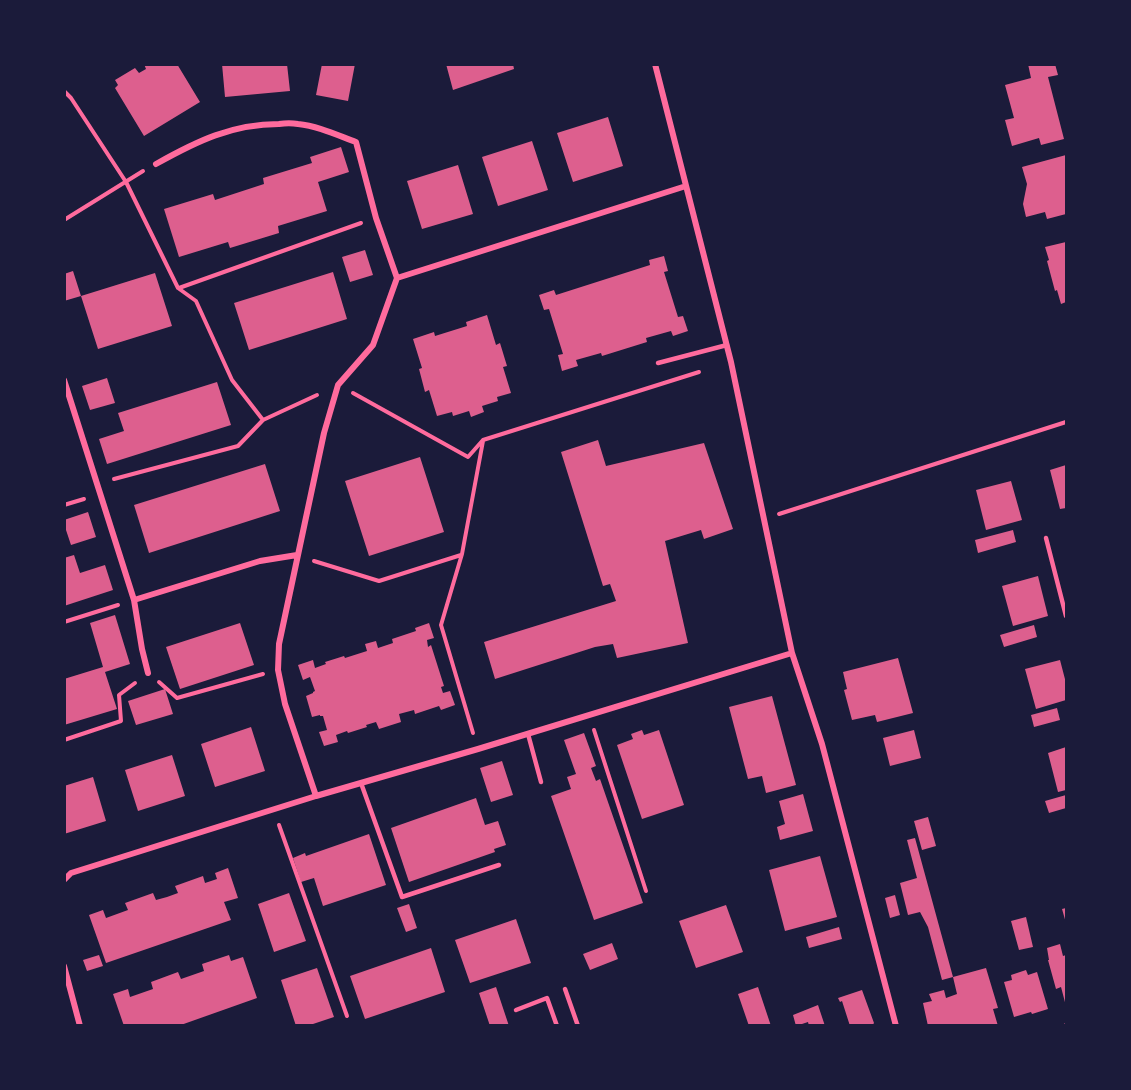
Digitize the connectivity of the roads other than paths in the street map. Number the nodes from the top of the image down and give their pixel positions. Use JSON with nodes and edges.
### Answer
{"nodes":[{"id":1,"x":655,"y":64,"type":"edge"},
{"id":2,"x":156,"y":164,"type":"road end"},
{"id":3,"x":686,"y":186,"type":"junction"},
{"id":4,"x":397,"y":278,"type":"junction"},
{"id":5,"x":727,"y":345,"type":"junction"},
{"id":6,"x":658,"y":363,"type":"dead end"},
{"id":7,"x":64,"y":380,"type":"edge"},
{"id":8,"x":1046,"y":538,"type":"dead end"},
{"id":9,"x":297,"y":555,"type":"junction"},
{"id":10,"x":134,"y":600,"type":"junction"},
{"id":11,"x":1066,"y":616,"type":"edge"},
{"id":12,"x":792,"y":653,"type":"junction"},
{"id":13,"x":148,"y":673,"type":"road end"},
{"id":14,"x":528,"y":734,"type":"junction"},
{"id":15,"x":541,"y":782,"type":"dead end"},
{"id":16,"x":361,"y":783,"type":"junction"},
{"id":17,"x":316,"y":796,"type":"junction"},
{"id":18,"x":499,"y":865,"type":"dead end"},
{"id":19,"x":64,"y":880,"type":"edge"},
{"id":20,"x":64,"y":966,"type":"edge"},
{"id":21,"x":565,"y":989,"type":"dead end"},
{"id":22,"x":516,"y":1010,"type":"dead end"},
{"id":23,"x":80,"y":1026,"type":"edge"},
{"id":24,"x":556,"y":1026,"type":"edge"},
{"id":25,"x":578,"y":1026,"type":"edge"},
{"id":26,"x":896,"y":1026,"type":"edge"}],
"edges":[{"from":1,"to":3,"type":"street"},
{"from":2,"to":4,"type":"street"},
{"from":3,"to":4,"type":"street"},
{"from":3,"to":5,"type":"street"},
{"from":4,"to":9,"type":"street"},
{"from":5,"to":6,"type":"lane"},
{"from":5,"to":12,"type":"street"},
{"from":7,"to":10,"type":"street"},
{"from":8,"to":11,"type":"lane"},
{"from":9,"to":10,"type":"street"},
{"from":9,"to":17,"type":"street"},
{"from":10,"to":13,"type":"street"},
{"from":12,"to":14,"type":"street"},
{"from":12,"to":26,"type":"street"},
{"from":14,"to":15,"type":"lane"},
{"from":14,"to":16,"type":"street"},
{"from":16,"to":17,"type":"street"},
{"from":16,"to":18,"type":"lane"},
{"from":17,"to":19,"type":"street"},
{"from":20,"to":23,"type":"street"},
{"from":21,"to":25,"type":"lane"},
{"from":22,"to":24,"type":"lane"}]}
